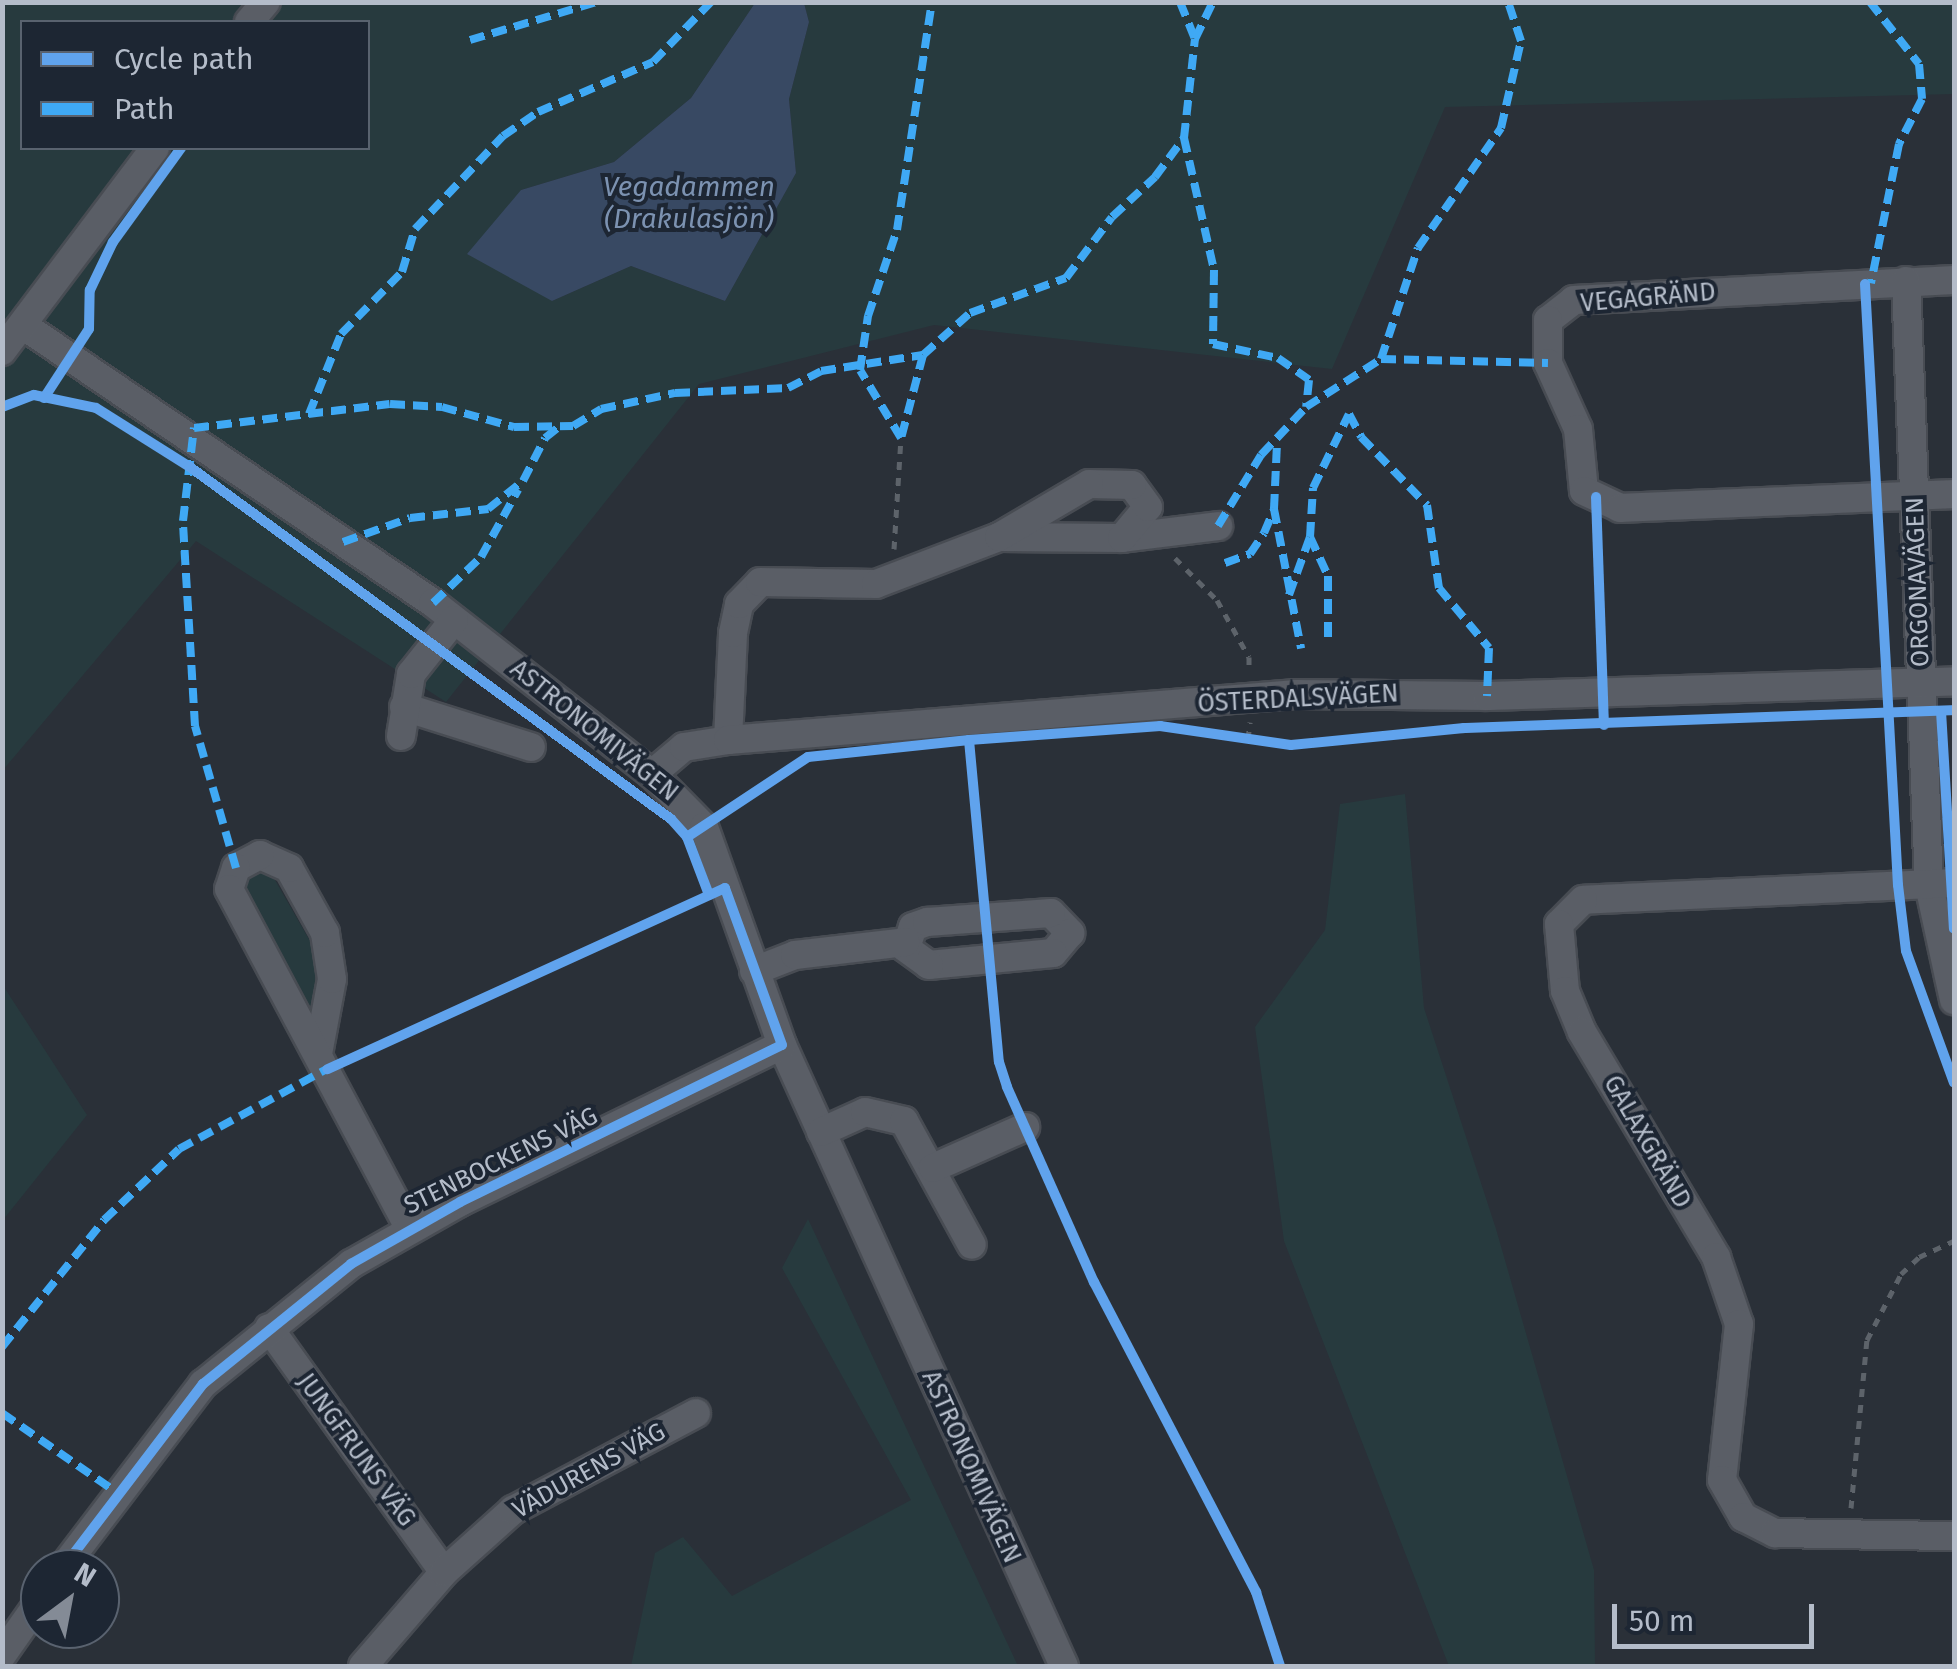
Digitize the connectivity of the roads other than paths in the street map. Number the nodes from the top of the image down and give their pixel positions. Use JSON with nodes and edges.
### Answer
{"nodes":[{"id":1,"x":154,"y":150,"type":"edge"},
{"id":2,"x":1954,"y":280,"type":"edge"},
{"id":3,"x":1906,"y":281,"type":"junction"},
{"id":4,"x":24,"y":326,"type":"junction"},
{"id":5,"x":2,"y":351,"type":"edge"},
{"id":6,"x":1954,"y":494,"type":"edge"},
{"id":7,"x":1914,"y":497,"type":"junction"},
{"id":8,"x":1218,"y":526,"type":"dead end"},
{"id":9,"x":1132,"y":536,"type":"junction"},
{"id":10,"x":999,"y":538,"type":"junction"},
{"id":11,"x":454,"y":620,"type":"junction"},
{"id":12,"x":1954,"y":681,"type":"edge"},
{"id":13,"x":1922,"y":682,"type":"junction"},
{"id":14,"x":404,"y":707,"type":"junction"},
{"id":15,"x":401,"y":736,"type":"dead end"},
{"id":16,"x":728,"y":740,"type":"junction"},
{"id":17,"x":531,"y":747,"type":"dead end"},
{"id":18,"x":652,"y":774,"type":"junction"},
{"id":19,"x":1942,"y":884,"type":"edge"},
{"id":20,"x":904,"y":942,"type":"junction"},
{"id":21,"x":754,"y":971,"type":"junction"},
{"id":22,"x":1954,"y":1000,"type":"edge"},
{"id":23,"x":782,"y":1046,"type":"junction"},
{"id":24,"x":318,"y":1054,"type":"junction"},
{"id":25,"x":1025,"y":1127,"type":"road end"},
{"id":26,"x":821,"y":1132,"type":"junction"},
{"id":27,"x":933,"y":1168,"type":"junction"},
{"id":28,"x":408,"y":1228,"type":"junction"},
{"id":29,"x":972,"y":1244,"type":"dead end"},
{"id":30,"x":269,"y":1328,"type":"junction"},
{"id":31,"x":696,"y":1414,"type":"dead end"},
{"id":32,"x":1954,"y":1536,"type":"edge"},
{"id":33,"x":77,"y":1549,"type":"edge"},
{"id":34,"x":444,"y":1572,"type":"junction"},
{"id":35,"x":20,"y":1629,"type":"edge"},
{"id":36,"x":2,"y":1655,"type":"edge"},
{"id":37,"x":363,"y":1666,"type":"edge"},
{"id":38,"x":1064,"y":1666,"type":"edge"}],
"edges":[{"from":1,"to":4,"type":"street"},
{"from":2,"to":3,"type":"street"},
{"from":3,"to":7,"type":"street","name":"ORGONAVÄGEN"},
{"from":3,"to":7,"type":"street","name":"VEGAGRÄND"},
{"from":4,"to":5,"type":"street"},
{"from":4,"to":11,"type":"street","name":"ASTRONOMIVÄGEN"},
{"from":6,"to":7,"type":"street"},
{"from":7,"to":13,"type":"street","name":"ORGONAVÄGEN"},
{"from":8,"to":9,"type":"street"},
{"from":9,"to":10,"type":"street"},
{"from":9,"to":10,"type":"street"},
{"from":10,"to":16,"type":"street"},
{"from":11,"to":14,"type":"street"},
{"from":11,"to":18,"type":"street","name":"ASTRONOMIVÄGEN"},
{"from":12,"to":13,"type":"street","name":"ÖSTERDALSVÄGEN"},
{"from":13,"to":16,"type":"street","name":"ÖSTERDALSVÄGEN"},
{"from":13,"to":19,"type":"street","name":"ORGONAVÄGEN"},
{"from":14,"to":15,"type":"street"},
{"from":14,"to":17,"type":"street"},
{"from":16,"to":18,"type":"street","name":"ÖSTERDALSVÄGEN"},
{"from":18,"to":21,"type":"street","name":"ASTRONOMIVÄGEN"},
{"from":19,"to":22,"type":"street","name":"ORGONAVÄGEN"},
{"from":19,"to":32,"type":"street","name":"GALAXGRÄND"},
{"from":20,"to":20,"type":"street"},
{"from":20,"to":21,"type":"street"},
{"from":21,"to":23,"type":"street","name":"ASTRONOMIVÄGEN"},
{"from":23,"to":26,"type":"street","name":"ASTRONOMIVÄGEN"},
{"from":23,"to":28,"type":"street","name":"STENBOCKENS VÄG"},
{"from":24,"to":24,"type":"street"},
{"from":24,"to":28,"type":"street"},
{"from":25,"to":27,"type":"street"},
{"from":26,"to":27,"type":"street"},
{"from":26,"to":38,"type":"street","name":"ASTRONOMIVÄGEN"},
{"from":27,"to":29,"type":"street"},
{"from":28,"to":30,"type":"street","name":"STENBOCKENS VÄG"},
{"from":30,"to":33,"type":"street","name":"STENBOCKENS VÄG"},
{"from":30,"to":34,"type":"street","name":"JUNGFRUNS VÄG"},
{"from":31,"to":34,"type":"street","name":"VÄDURENS VÄG"},
{"from":34,"to":37,"type":"street","name":"VÄDURENS VÄG"},
{"from":35,"to":36,"type":"street"}]}
